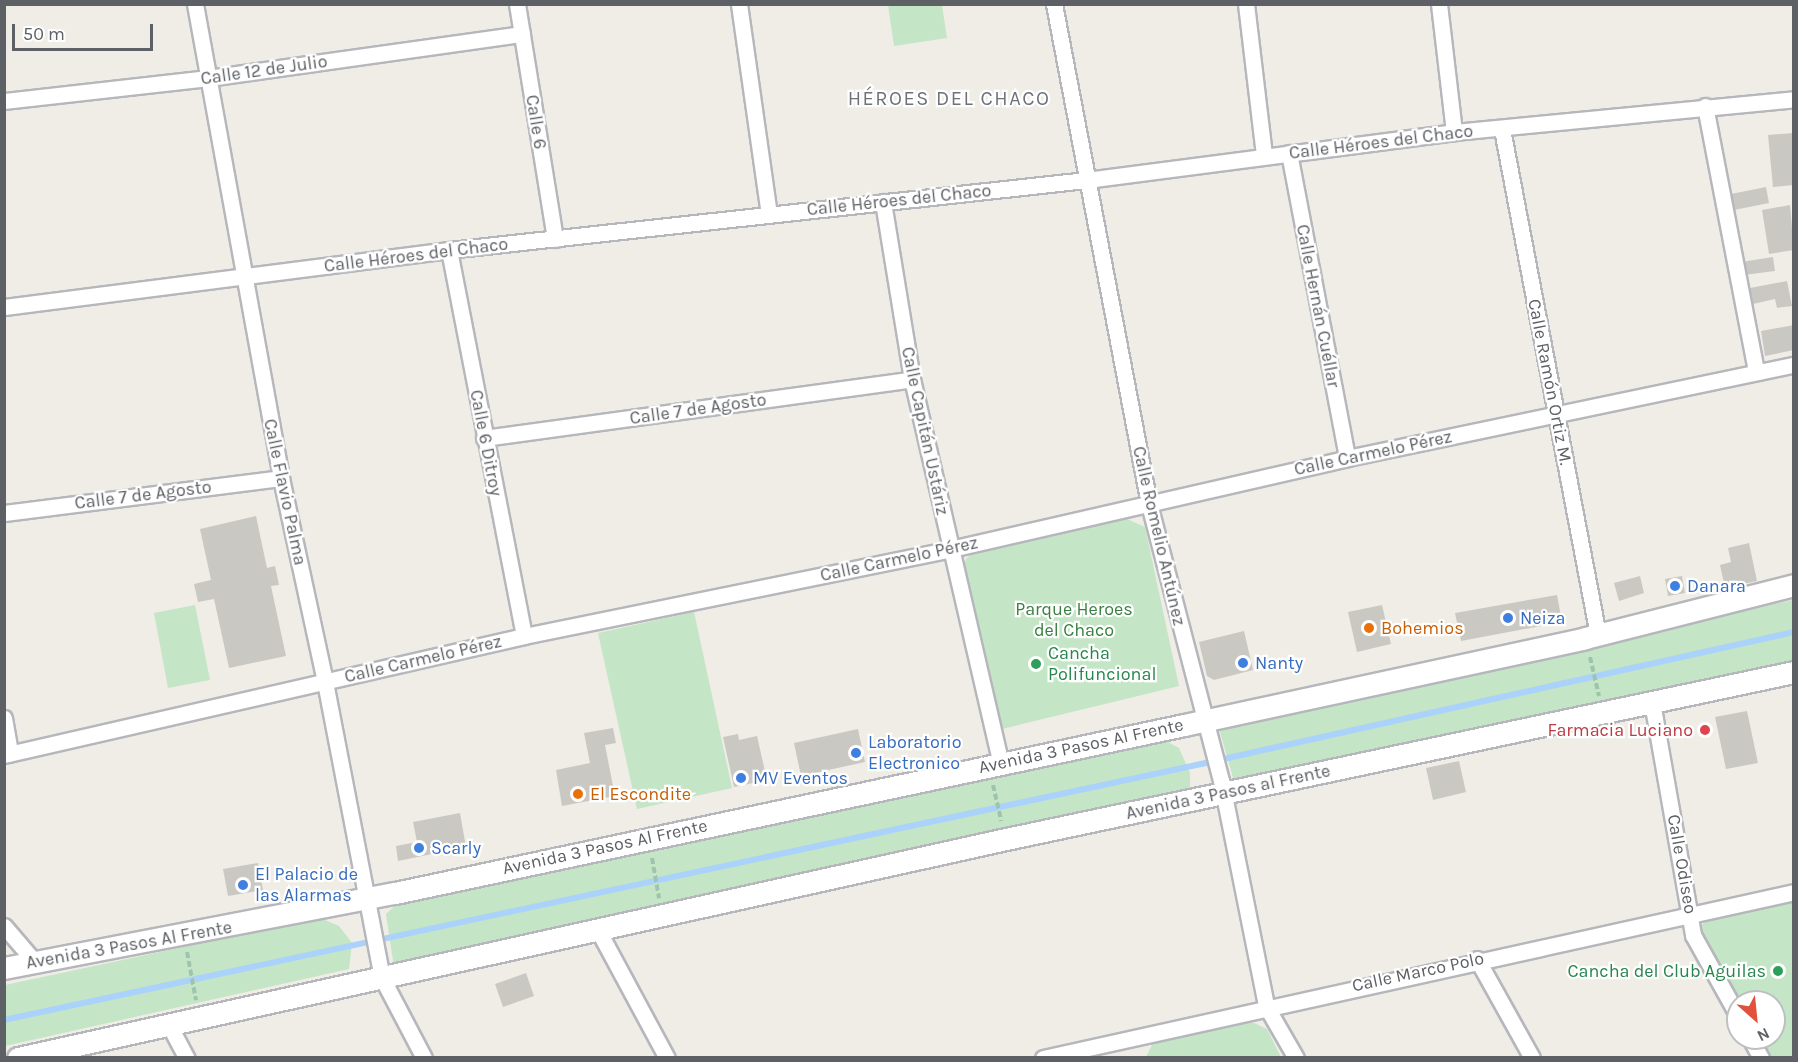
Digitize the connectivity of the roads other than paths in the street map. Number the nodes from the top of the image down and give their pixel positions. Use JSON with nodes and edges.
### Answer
{"nodes":[{"id":1,"x":195,"y":4,"type":"edge"},
{"id":2,"x":517,"y":4,"type":"edge"},
{"id":3,"x":739,"y":4,"type":"edge"},
{"id":4,"x":1054,"y":4,"type":"edge"},
{"id":5,"x":1246,"y":4,"type":"edge"},
{"id":6,"x":1439,"y":4,"type":"edge"},
{"id":7,"x":522,"y":34,"type":"junction"},
{"id":8,"x":208,"y":78,"type":"junction"},
{"id":9,"x":1794,"y":99,"type":"edge"},
{"id":10,"x":4,"y":101,"type":"edge"},
{"id":11,"x":1705,"y":106,"type":"junction"},
{"id":12,"x":1502,"y":129,"type":"junction"},
{"id":13,"x":1455,"y":132,"type":"junction"},
{"id":14,"x":1289,"y":153,"type":"junction"},
{"id":15,"x":1264,"y":155,"type":"junction"},
{"id":16,"x":1086,"y":180,"type":"junction"},
{"id":17,"x":883,"y":202,"type":"junction"},
{"id":18,"x":769,"y":214,"type":"junction"},
{"id":19,"x":555,"y":239,"type":"junction"},
{"id":20,"x":449,"y":250,"type":"junction"},
{"id":21,"x":244,"y":275,"type":"junction"},
{"id":22,"x":4,"y":307,"type":"edge"},
{"id":23,"x":1794,"y":365,"type":"edge"},
{"id":24,"x":1756,"y":372,"type":"junction"},
{"id":25,"x":912,"y":379,"type":"junction"},
{"id":26,"x":1557,"y":414,"type":"junction"},
{"id":27,"x":484,"y":438,"type":"junction"},
{"id":28,"x":1347,"y":458,"type":"junction"},
{"id":29,"x":281,"y":478,"type":"junction"},
{"id":30,"x":1149,"y":504,"type":"junction"},
{"id":31,"x":4,"y":513,"type":"edge"},
{"id":32,"x":951,"y":549,"type":"junction"},
{"id":33,"x":1794,"y":585,"type":"edge"},
{"id":34,"x":1598,"y":635,"type":"junction"},
{"id":35,"x":524,"y":636,"type":"junction"},
{"id":36,"x":1794,"y":672,"type":"edge"},
{"id":37,"x":325,"y":682,"type":"junction"},
{"id":38,"x":1652,"y":702,"type":"junction"},
{"id":39,"x":4,"y":718,"type":"edge"},
{"id":40,"x":1207,"y":728,"type":"junction"},
{"id":41,"x":7,"y":754,"type":"edge"},
{"id":42,"x":1000,"y":763,"type":"junction"},
{"id":43,"x":1222,"y":787,"type":"junction"},
{"id":44,"x":1794,"y":892,"type":"edge"},
{"id":45,"x":366,"y":899,"type":"junction"},
{"id":46,"x":1691,"y":913,"type":"junction"},
{"id":47,"x":4,"y":926,"type":"edge"},
{"id":48,"x":598,"y":930,"type":"junction"},
{"id":49,"x":1477,"y":959,"type":"junction"},
{"id":50,"x":34,"y":961,"type":"junction"},
{"id":51,"x":4,"y":968,"type":"edge"},
{"id":52,"x":380,"y":970,"type":"junction"},
{"id":53,"x":1726,"y":994,"type":"edge"},
{"id":54,"x":1266,"y":1006,"type":"junction"},
{"id":55,"x":168,"y":1023,"type":"junction"},
{"id":56,"x":1112,"y":1051,"type":"edge"},
{"id":57,"x":18,"y":1058,"type":"edge"},
{"id":58,"x":187,"y":1058,"type":"edge"},
{"id":59,"x":424,"y":1058,"type":"edge"},
{"id":60,"x":668,"y":1058,"type":"edge"},
{"id":61,"x":1043,"y":1058,"type":"edge"},
{"id":62,"x":1296,"y":1058,"type":"edge"},
{"id":63,"x":1532,"y":1058,"type":"edge"}],
"edges":[{"from":1,"to":8,"type":"street","name":"Calle Flavio Palma"},
{"from":2,"to":7,"type":"street","name":"Calle 6"},
{"from":3,"to":18,"type":"street"},
{"from":4,"to":16,"type":"street","name":"Calle Romelio Antúnez"},
{"from":5,"to":15,"type":"street"},
{"from":6,"to":13,"type":"street"},
{"from":7,"to":8,"type":"street","name":"Calle 12 de Julio"},
{"from":7,"to":19,"type":"street","name":"Calle 6"},
{"from":8,"to":10,"type":"street","name":"Calle 12 de Julio"},
{"from":8,"to":21,"type":"street","name":"Calle Flavio Palma"},
{"from":9,"to":11,"type":"street","name":"Calle Héroes del Chaco"},
{"from":11,"to":12,"type":"street","name":"Calle Héroes del Chaco"},
{"from":11,"to":24,"type":"street"},
{"from":12,"to":13,"type":"street","name":"Calle Héroes del Chaco"},
{"from":12,"to":26,"type":"street","name":"Calle Ramón Ortiz M."},
{"from":13,"to":14,"type":"street","name":"Calle Héroes del Chaco"},
{"from":14,"to":15,"type":"street","name":"Calle Héroes del Chaco"},
{"from":14,"to":28,"type":"street","name":"Calle Hernán Cuéllar"},
{"from":15,"to":16,"type":"street","name":"Calle Héroes del Chaco"},
{"from":16,"to":17,"type":"street","name":"Calle Héroes del Chaco"},
{"from":16,"to":30,"type":"street","name":"Calle Romelio Antúnez"},
{"from":17,"to":18,"type":"street","name":"Calle Héroes del Chaco"},
{"from":17,"to":25,"type":"street","name":"Calle Capitán Ustáriz"},
{"from":18,"to":19,"type":"street","name":"Calle Héroes del Chaco"},
{"from":19,"to":20,"type":"street","name":"Calle Héroes del Chaco"},
{"from":20,"to":21,"type":"street","name":"Calle Héroes del Chaco"},
{"from":20,"to":27,"type":"street","name":"Calle 6 Ditroy"},
{"from":21,"to":22,"type":"street","name":"Calle Héroes del Chaco"},
{"from":21,"to":29,"type":"street","name":"Calle Flavio Palma"},
{"from":23,"to":24,"type":"street","name":"Calle Carmelo Pérez"},
{"from":24,"to":26,"type":"street","name":"Calle Carmelo Pérez"},
{"from":25,"to":27,"type":"street","name":"Calle 7 de Agosto"},
{"from":25,"to":32,"type":"street","name":"Calle Capitán Ustáriz"},
{"from":26,"to":28,"type":"street","name":"Calle Carmelo Pérez"},
{"from":26,"to":34,"type":"street","name":"Calle Ramón Ortiz M."},
{"from":27,"to":35,"type":"street","name":"Calle 6 Ditroy"},
{"from":28,"to":30,"type":"street","name":"Calle Carmelo Pérez"},
{"from":29,"to":31,"type":"street","name":"Calle 7 de Agosto"},
{"from":29,"to":37,"type":"street","name":"Calle Flavio Palma"},
{"from":30,"to":32,"type":"street","name":"Calle Carmelo Pérez"},
{"from":30,"to":40,"type":"street","name":"Calle Romelio Antúnez"},
{"from":32,"to":35,"type":"street","name":"Calle Carmelo Pérez"},
{"from":32,"to":42,"type":"street","name":"Calle Capitán Ustáriz"},
{"from":33,"to":34,"type":"main road","name":"Avenida 3 Pasos al Frente"},
{"from":34,"to":40,"type":"main road","name":"Avenida 3 Pasos al Frente"},
{"from":35,"to":37,"type":"street","name":"Calle Carmelo Pérez"},
{"from":36,"to":38,"type":"main road","name":"Avenida 3 Pasos al Frente"},
{"from":37,"to":41,"type":"street","name":"Calle Carmelo Pérez"},
{"from":37,"to":45,"type":"street","name":"Calle Flavio Palma"},
{"from":38,"to":43,"type":"main road","name":"Avenida 3 Pasos al Frente"},
{"from":38,"to":46,"type":"street","name":"Calle Odiseo"},
{"from":39,"to":41,"type":"street"},
{"from":40,"to":42,"type":"main road","name":"Avenida 3 Pasos Al Frente"},
{"from":40,"to":43,"type":"street","name":"Calle Romelio Antúnez"},
{"from":42,"to":45,"type":"main road","name":"Avenida 3 Pasos Al Frente"},
{"from":43,"to":48,"type":"main road","name":"Avenida 3 Pasos al Frente"},
{"from":43,"to":54,"type":"street","name":"Calle Romelio Antúnez"},
{"from":44,"to":46,"type":"street","name":"Calle Marco Polo"},
{"from":45,"to":50,"type":"main road","name":"Avenida 3 Pasos Al Frente"},
{"from":45,"to":52,"type":"street","name":"Calle Flavio Palma"},
{"from":46,"to":49,"type":"street","name":"Calle Marco Polo"},
{"from":46,"to":53,"type":"street","name":"Calle Odiseo"},
{"from":47,"to":50,"type":"street"},
{"from":48,"to":52,"type":"main road"},
{"from":48,"to":60,"type":"street"},
{"from":49,"to":54,"type":"street","name":"Calle Marco Polo"},
{"from":49,"to":63,"type":"street"},
{"from":50,"to":51,"type":"main road","name":"Avenida 3 Pasos Al Frente"},
{"from":52,"to":55,"type":"main road"},
{"from":52,"to":59,"type":"street","name":"Calle Flavio Palma"},
{"from":54,"to":56,"type":"street","name":"Calle Marco Polo"},
{"from":54,"to":62,"type":"street","name":"Calle Romelio Antúnez"},
{"from":55,"to":57,"type":"main road"},
{"from":55,"to":58,"type":"street"},
{"from":56,"to":61,"type":"street","name":"Calle Marco Polo"}]}
